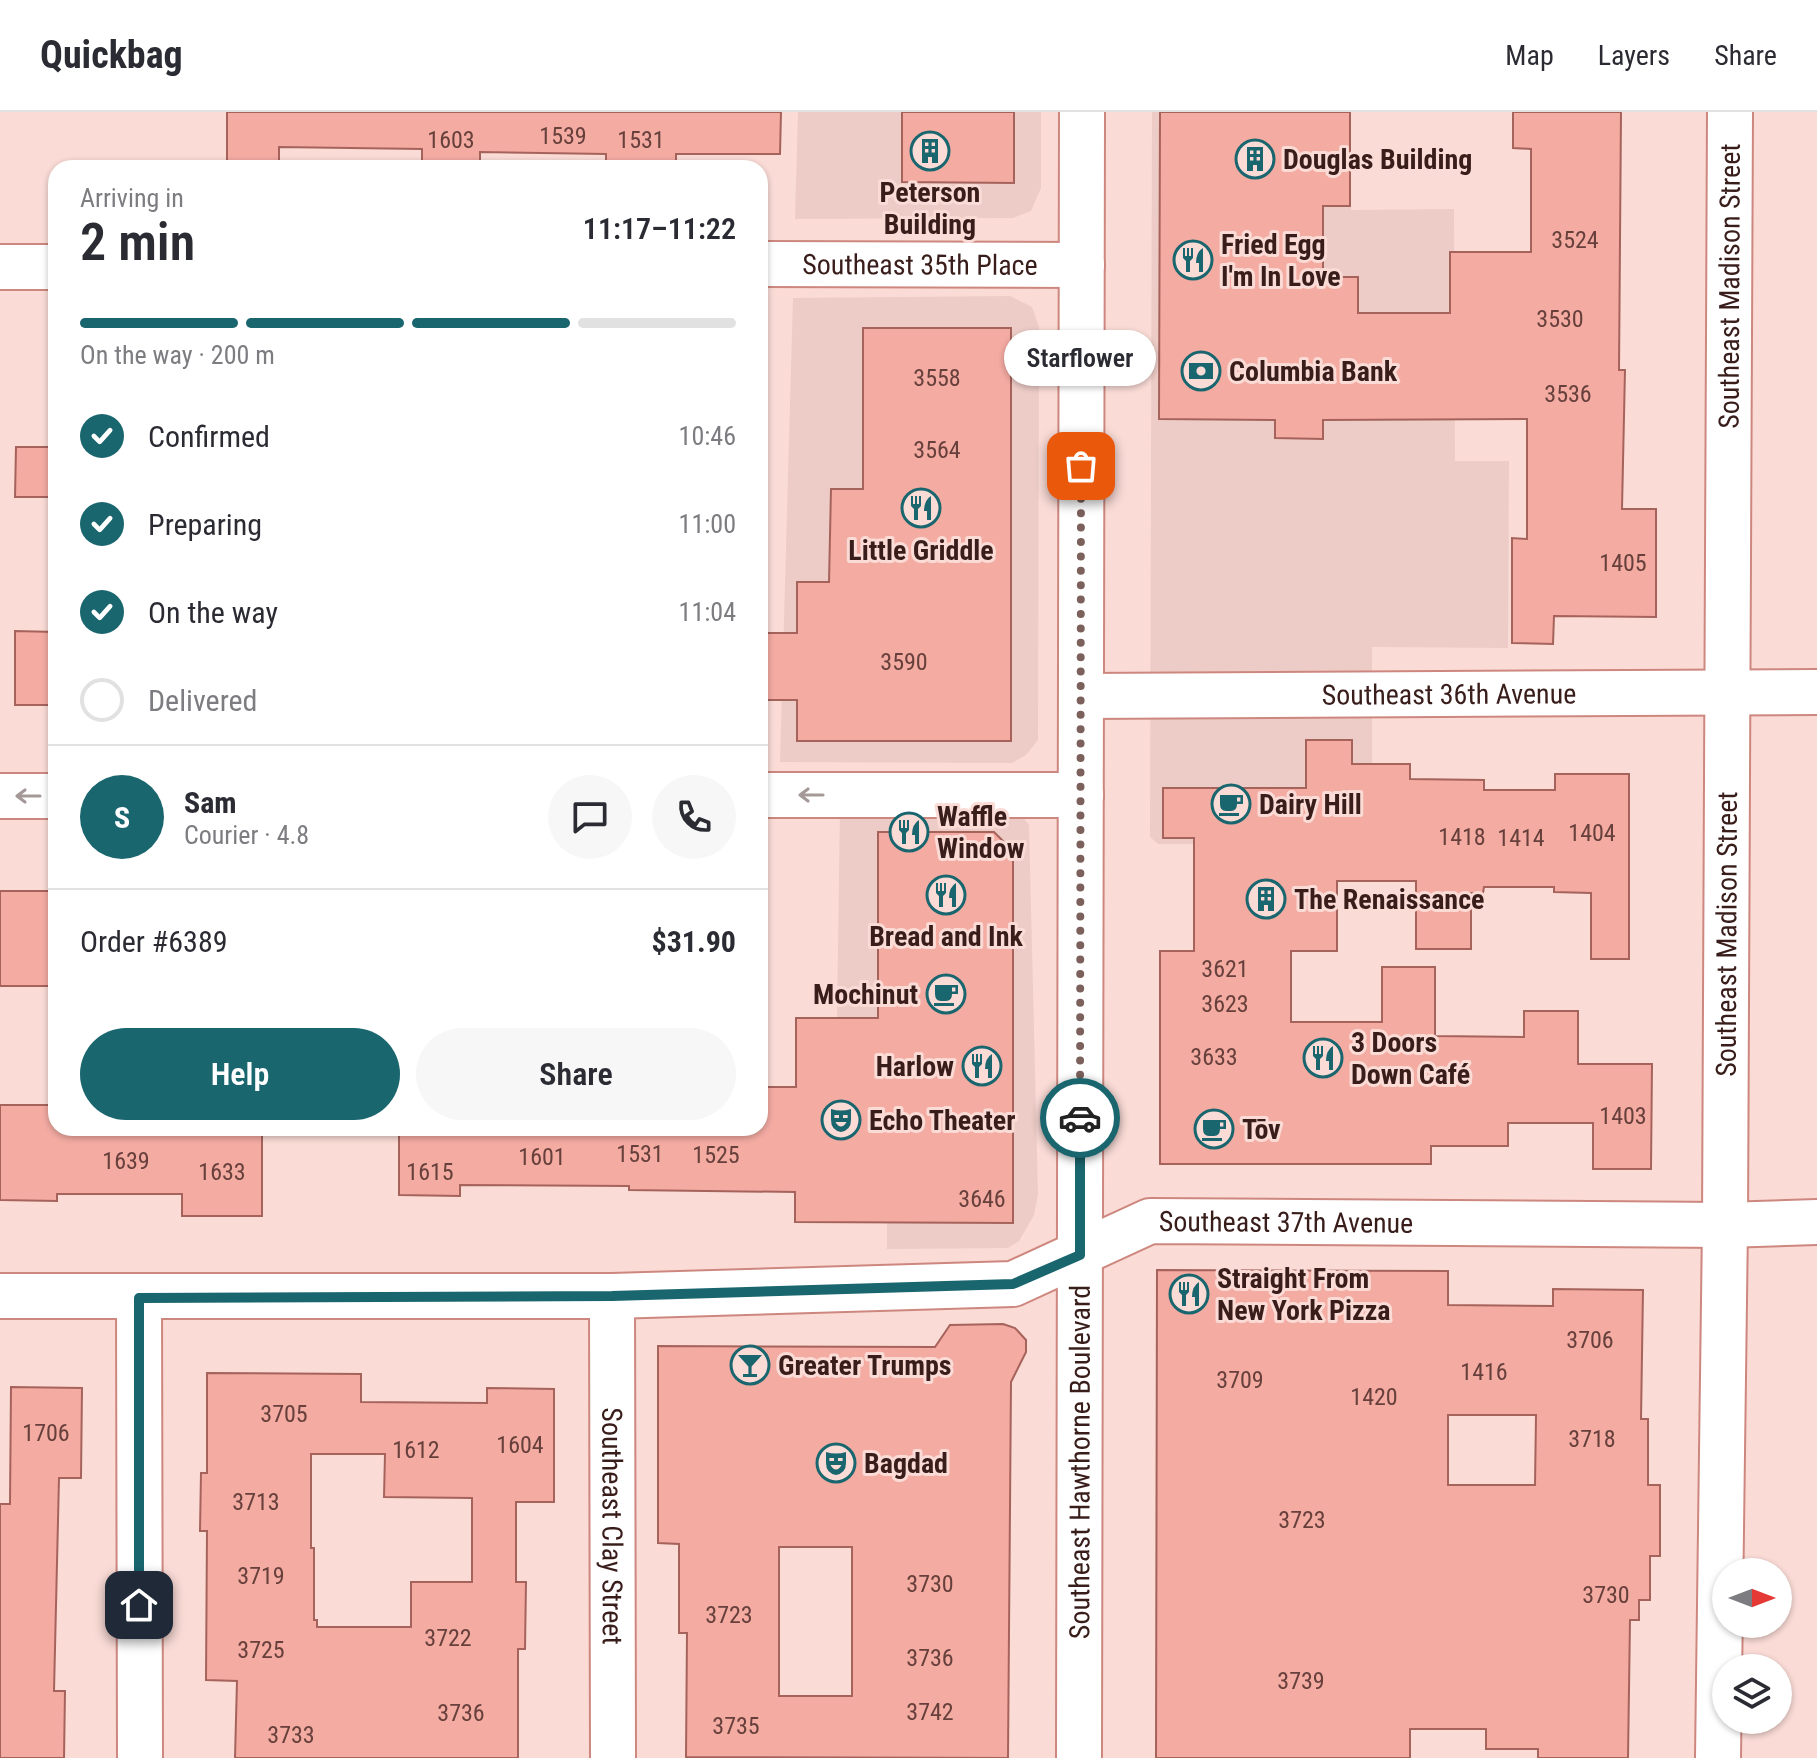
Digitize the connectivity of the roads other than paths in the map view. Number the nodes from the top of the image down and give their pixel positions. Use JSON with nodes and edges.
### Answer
{"nodes":[{"id":1,"x":1082,"y":112,"type":"edge"},
{"id":2,"x":1730,"y":112,"type":"edge"},
{"id":3,"x":768,"y":264,"type":"edge"},
{"id":4,"x":1082,"y":265,"type":"junction"},
{"id":5,"x":0,"y":267,"type":"edge"},
{"id":6,"x":48,"y":267,"type":"edge"},
{"id":7,"x":1727,"y":691,"type":"junction"},
{"id":8,"x":1817,"y":692,"type":"edge"},
{"id":9,"x":1081,"y":696,"type":"junction"},
{"id":10,"x":768,"y":795,"type":"edge"},
{"id":11,"x":1081,"y":795,"type":"junction"},
{"id":12,"x":0,"y":796,"type":"edge"},
{"id":13,"x":48,"y":796,"type":"edge"},
{"id":14,"x":1817,"y":1222,"type":"edge"},
{"id":15,"x":1725,"y":1225,"type":"junction"},
{"id":16,"x":1080,"y":1255,"type":"junction"},
{"id":17,"x":0,"y":1296,"type":"edge"},
{"id":18,"x":612,"y":1296,"type":"junction"},
{"id":19,"x":139,"y":1298,"type":"junction"},
{"id":20,"x":140,"y":1758,"type":"edge"},
{"id":21,"x":613,"y":1758,"type":"edge"},
{"id":22,"x":1079,"y":1758,"type":"edge"},
{"id":23,"x":1718,"y":1758,"type":"edge"}],
"edges":[{"from":1,"to":4,"type":"street","name":"Southeast Hawthorne Boulevard"},
{"from":2,"to":7,"type":"street","name":"Southeast Madison Street"},
{"from":3,"to":4,"type":"street","name":"Southeast 35th Place"},
{"from":4,"to":9,"type":"street","name":"Southeast Hawthorne Boulevard"},
{"from":5,"to":6,"type":"street"},
{"from":7,"to":8,"type":"street","name":"Southeast 36th Avenue"},
{"from":7,"to":9,"type":"street","name":"Southeast 36th Avenue"},
{"from":7,"to":15,"type":"street","name":"Southeast Madison Street"},
{"from":9,"to":11,"type":"street","name":"Southeast Hawthorne Boulevard"},
{"from":11,"to":10,"type":"street","one_way":true},
{"from":11,"to":16,"type":"street","name":"Southeast Hawthorne Boulevard"},
{"from":13,"to":12,"type":"street","one_way":true},
{"from":14,"to":15,"type":"street","name":"Southeast 37th Avenue"},
{"from":15,"to":16,"type":"street","name":"Southeast 37th Avenue"},
{"from":15,"to":23,"type":"street","name":"Southeast Madison Street"},
{"from":16,"to":18,"type":"street","name":"Southeast 37th Avenue"},
{"from":16,"to":22,"type":"street","name":"Southeast Hawthorne Boulevard"},
{"from":17,"to":19,"type":"street","name":"Southeast 37th Avenue"},
{"from":18,"to":19,"type":"street","name":"Southeast 37th Avenue"},
{"from":18,"to":21,"type":"street","name":"Southeast Clay Street"},
{"from":19,"to":20,"type":"street"}]}
